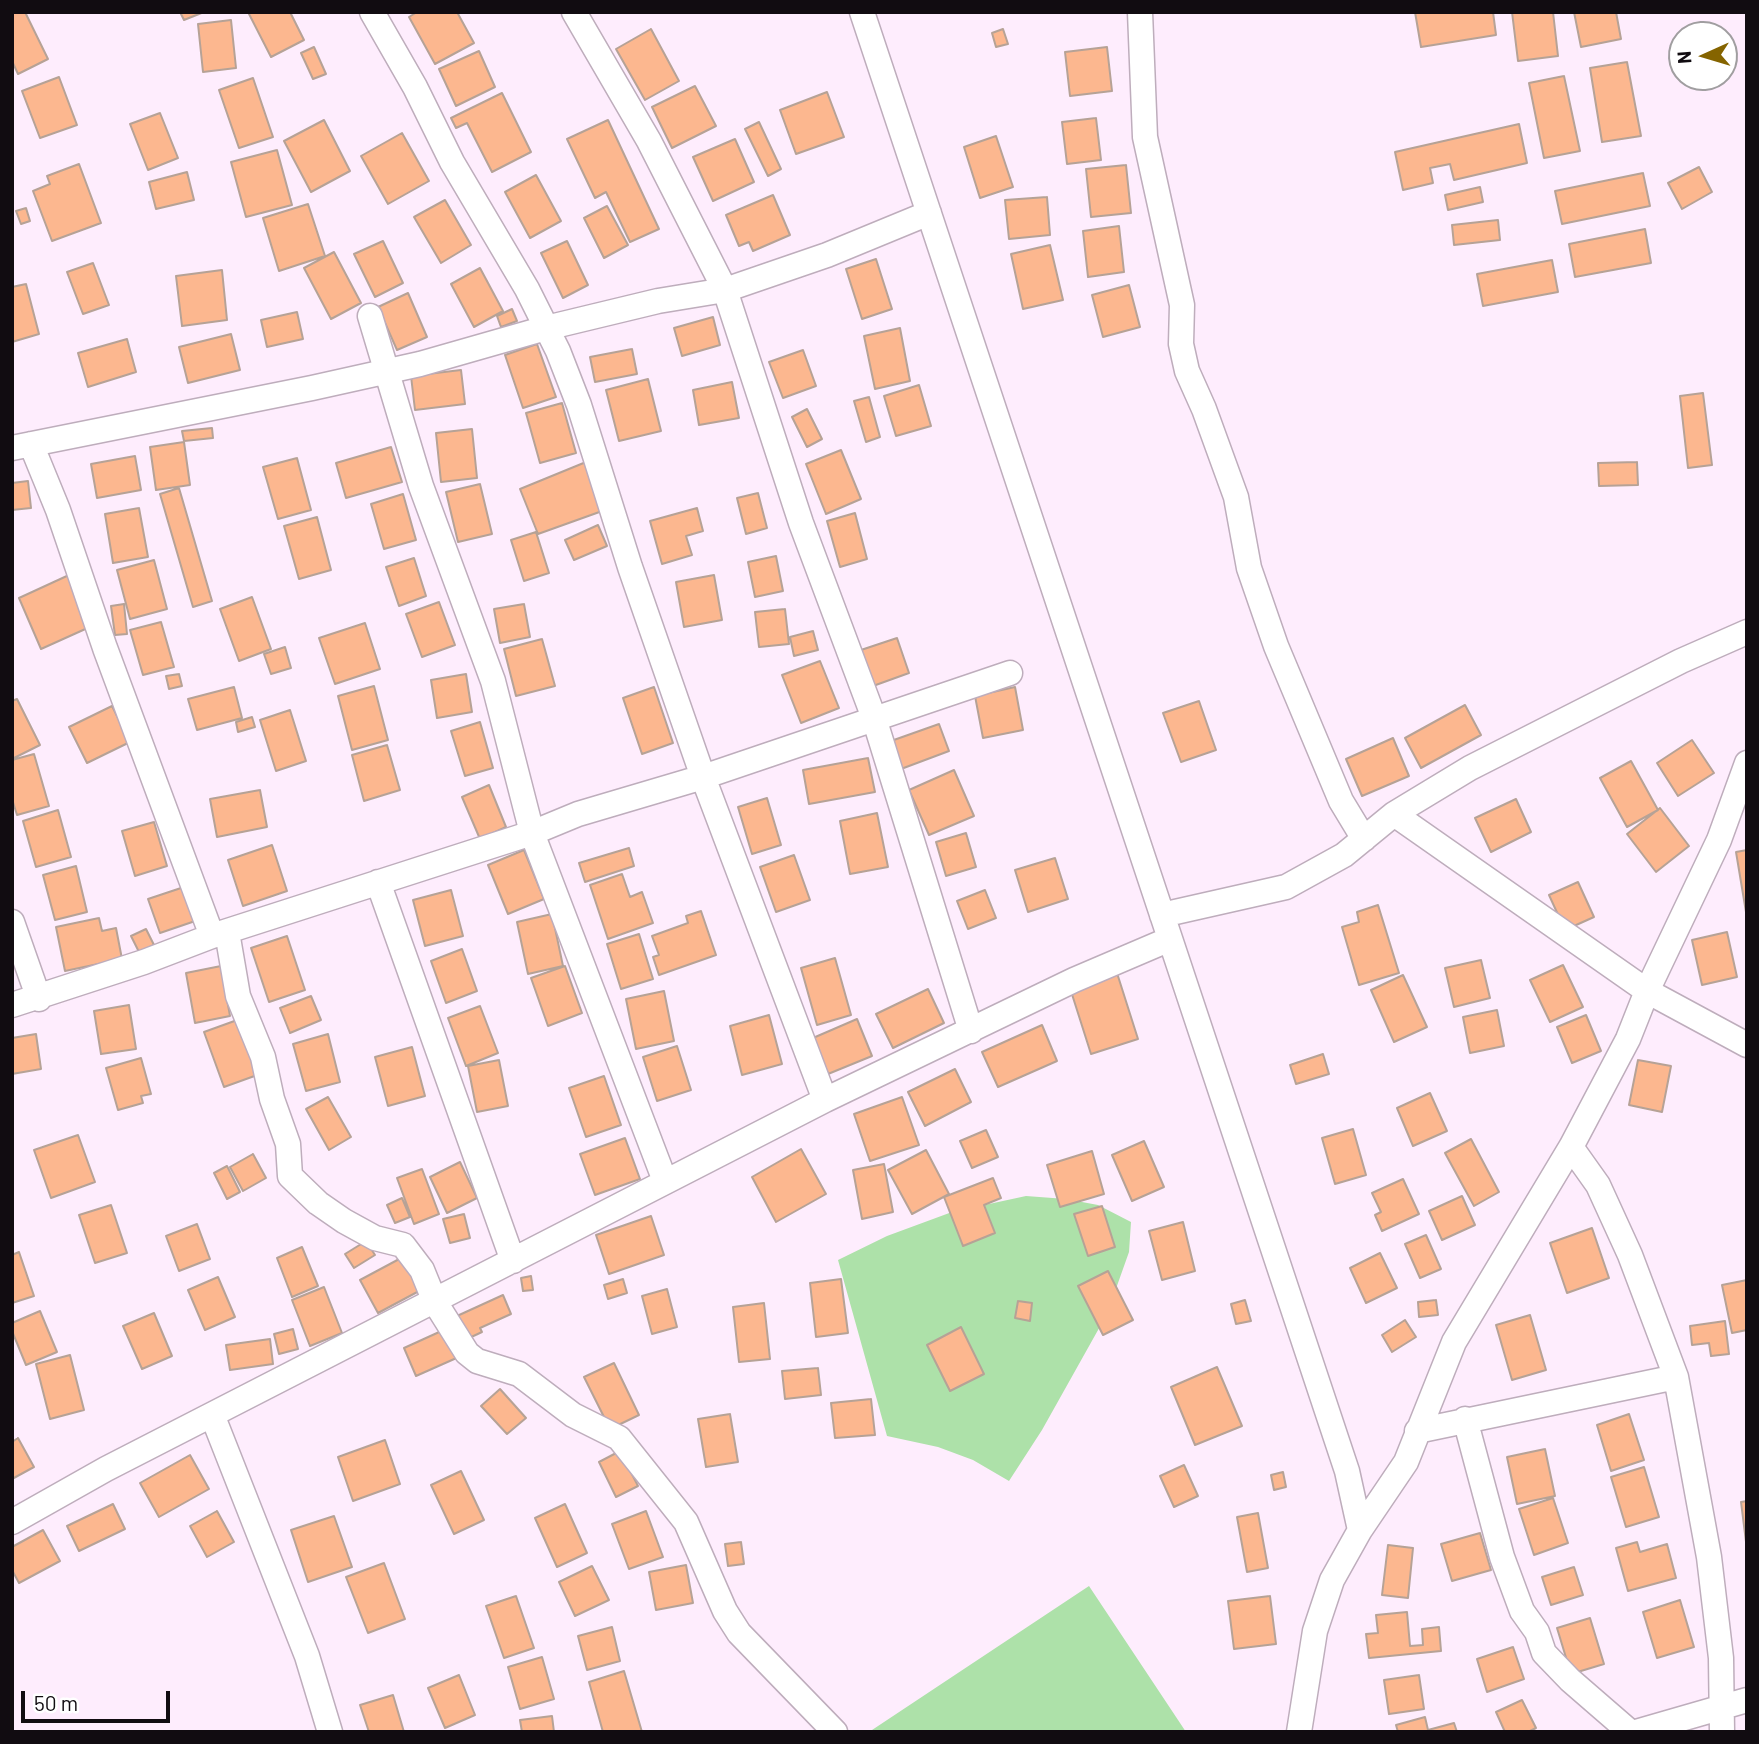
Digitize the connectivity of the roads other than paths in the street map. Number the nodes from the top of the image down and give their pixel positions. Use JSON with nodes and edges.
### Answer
{"nodes":[{"id":1,"x":372,"y":12,"type":"edge"},
{"id":2,"x":574,"y":12,"type":"edge"},
{"id":3,"x":862,"y":12,"type":"edge"},
{"id":4,"x":1140,"y":12,"type":"edge"},
{"id":5,"x":929,"y":213,"type":"junction"},
{"id":6,"x":725,"y":290,"type":"junction"},
{"id":7,"x":370,"y":316,"type":"dead end"},
{"id":8,"x":546,"y":328,"type":"junction"},
{"id":9,"x":387,"y":370,"type":"junction"},
{"id":10,"x":21,"y":446,"type":"edge"},
{"id":11,"x":1747,"y":632,"type":"edge"},
{"id":12,"x":1010,"y":673,"type":"dead end"},
{"id":13,"x":874,"y":718,"type":"junction"},
{"id":14,"x":1747,"y":763,"type":"edge"},
{"id":15,"x":704,"y":778,"type":"junction"},
{"id":16,"x":1394,"y":814,"type":"junction"},
{"id":17,"x":532,"y":833,"type":"junction"},
{"id":18,"x":1364,"y":839,"type":"junction"},
{"id":19,"x":378,"y":882,"type":"junction"},
{"id":20,"x":1162,"y":915,"type":"junction"},
{"id":21,"x":12,"y":922,"type":"edge"},
{"id":22,"x":219,"y":934,"type":"junction"},
{"id":23,"x":1170,"y":939,"type":"junction"},
{"id":24,"x":1647,"y":990,"type":"junction"},
{"id":25,"x":39,"y":999,"type":"junction"},
{"id":26,"x":12,"y":1005,"type":"edge"},
{"id":27,"x":971,"y":1031,"type":"junction"},
{"id":28,"x":1747,"y":1045,"type":"edge"},
{"id":29,"x":825,"y":1100,"type":"junction"},
{"id":30,"x":1571,"y":1147,"type":"junction"},
{"id":31,"x":665,"y":1181,"type":"junction"},
{"id":32,"x":513,"y":1261,"type":"junction"},
{"id":33,"x":435,"y":1302,"type":"junction"},
{"id":34,"x":1676,"y":1377,"type":"junction"},
{"id":35,"x":213,"y":1417,"type":"junction"},
{"id":36,"x":1465,"y":1419,"type":"junction"},
{"id":37,"x":1417,"y":1430,"type":"junction"},
{"id":38,"x":12,"y":1522,"type":"edge"},
{"id":39,"x":1360,"y":1530,"type":"junction"},
{"id":40,"x":1730,"y":1718,"type":"edge"},
{"id":41,"x":330,"y":1732,"type":"edge"},
{"id":42,"x":835,"y":1732,"type":"edge"},
{"id":43,"x":1299,"y":1732,"type":"edge"},
{"id":44,"x":1630,"y":1732,"type":"edge"},
{"id":45,"x":1636,"y":1732,"type":"edge"}],
"edges":[{"from":1,"to":8,"type":"street"},
{"from":2,"to":6,"type":"street"},
{"from":3,"to":5,"type":"street"},
{"from":4,"to":18,"type":"street"},
{"from":5,"to":6,"type":"street"},
{"from":5,"to":20,"type":"street"},
{"from":6,"to":8,"type":"street"},
{"from":6,"to":13,"type":"street"},
{"from":7,"to":9,"type":"street"},
{"from":8,"to":9,"type":"street"},
{"from":8,"to":15,"type":"street"},
{"from":9,"to":10,"type":"street"},
{"from":9,"to":17,"type":"street"},
{"from":10,"to":22,"type":"street"},
{"from":11,"to":16,"type":"street"},
{"from":12,"to":13,"type":"street"},
{"from":13,"to":15,"type":"street"},
{"from":13,"to":27,"type":"street"},
{"from":14,"to":24,"type":"street"},
{"from":15,"to":17,"type":"street"},
{"from":15,"to":29,"type":"street"},
{"from":16,"to":18,"type":"street"},
{"from":16,"to":24,"type":"street"},
{"from":17,"to":19,"type":"street"},
{"from":17,"to":31,"type":"street"},
{"from":18,"to":20,"type":"street"},
{"from":19,"to":22,"type":"street"},
{"from":19,"to":32,"type":"street"},
{"from":20,"to":23,"type":"street"},
{"from":21,"to":25,"type":"street"},
{"from":22,"to":25,"type":"street"},
{"from":22,"to":33,"type":"street"},
{"from":23,"to":27,"type":"street"},
{"from":23,"to":39,"type":"street"},
{"from":24,"to":28,"type":"street"},
{"from":24,"to":30,"type":"street"},
{"from":25,"to":26,"type":"street"},
{"from":27,"to":29,"type":"street"},
{"from":29,"to":31,"type":"street"},
{"from":30,"to":34,"type":"street"},
{"from":30,"to":37,"type":"street"},
{"from":31,"to":32,"type":"street"},
{"from":32,"to":33,"type":"street"},
{"from":33,"to":35,"type":"street"},
{"from":33,"to":42,"type":"street"},
{"from":34,"to":36,"type":"street"},
{"from":34,"to":40,"type":"street"},
{"from":35,"to":38,"type":"street"},
{"from":35,"to":41,"type":"street"},
{"from":36,"to":37,"type":"street"},
{"from":36,"to":44,"type":"street"},
{"from":37,"to":39,"type":"street"},
{"from":39,"to":43,"type":"street"},
{"from":40,"to":45,"type":"street"}]}
